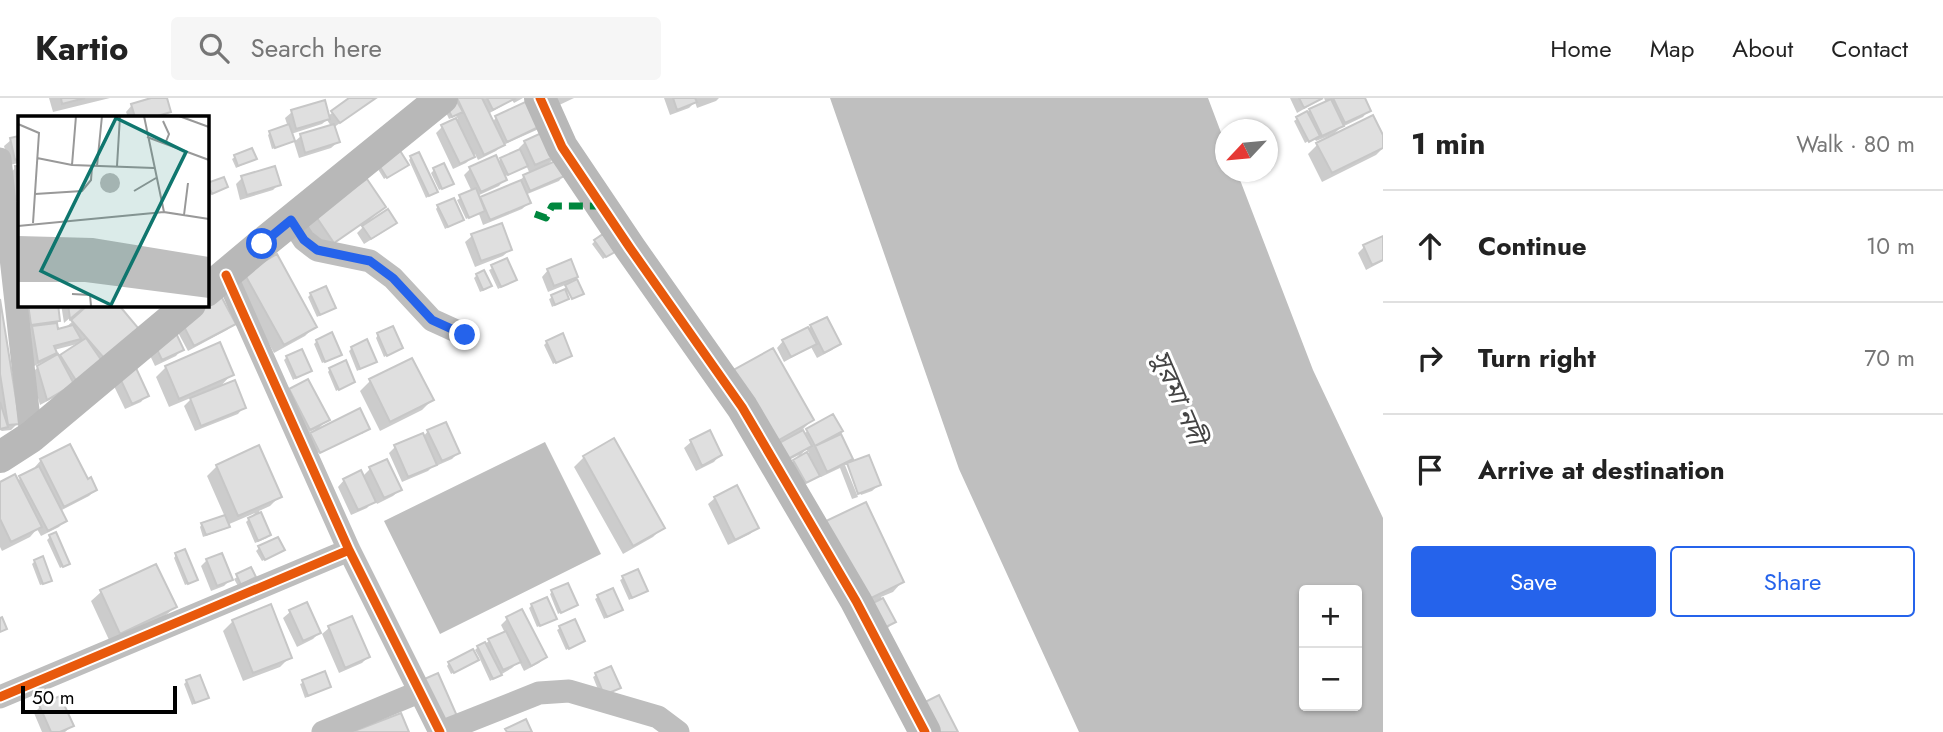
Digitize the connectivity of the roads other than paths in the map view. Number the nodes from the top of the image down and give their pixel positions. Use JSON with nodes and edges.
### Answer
{"nodes":[{"id":1,"x":442,"y":98,"type":"edge"},
{"id":2,"x":540,"y":98,"type":"edge"},
{"id":3,"x":0,"y":159,"type":"edge"},
{"id":4,"x":291,"y":220,"type":"junction"},
{"id":5,"x":7,"y":280,"type":"edge"},
{"id":6,"x":216,"y":283,"type":"edge"},
{"id":7,"x":188,"y":306,"type":"edge"},
{"id":8,"x":465,"y":335,"type":"dead end"},
{"id":9,"x":31,"y":437,"type":"junction"},
{"id":10,"x":0,"y":457,"type":"edge"},
{"id":11,"x":349,"y":550,"type":"junction"},
{"id":12,"x":419,"y":692,"type":"junction"},
{"id":13,"x":0,"y":697,"type":"edge"},
{"id":14,"x":323,"y":732,"type":"edge"},
{"id":15,"x":441,"y":732,"type":"edge"},
{"id":16,"x":678,"y":732,"type":"edge"},
{"id":17,"x":925,"y":732,"type":"edge"}],
"edges":[{"from":1,"to":4,"type":"street"},
{"from":2,"to":17,"type":"street"},
{"from":3,"to":5,"type":"street"},
{"from":4,"to":6,"type":"street"},
{"from":4,"to":8,"type":"street"},
{"from":5,"to":9,"type":"street"},
{"from":6,"to":11,"type":"street"},
{"from":7,"to":9,"type":"street"},
{"from":9,"to":10,"type":"street"},
{"from":11,"to":12,"type":"street"},
{"from":11,"to":13,"type":"street"},
{"from":12,"to":14,"type":"street"},
{"from":12,"to":15,"type":"street"},
{"from":15,"to":16,"type":"street"}]}
